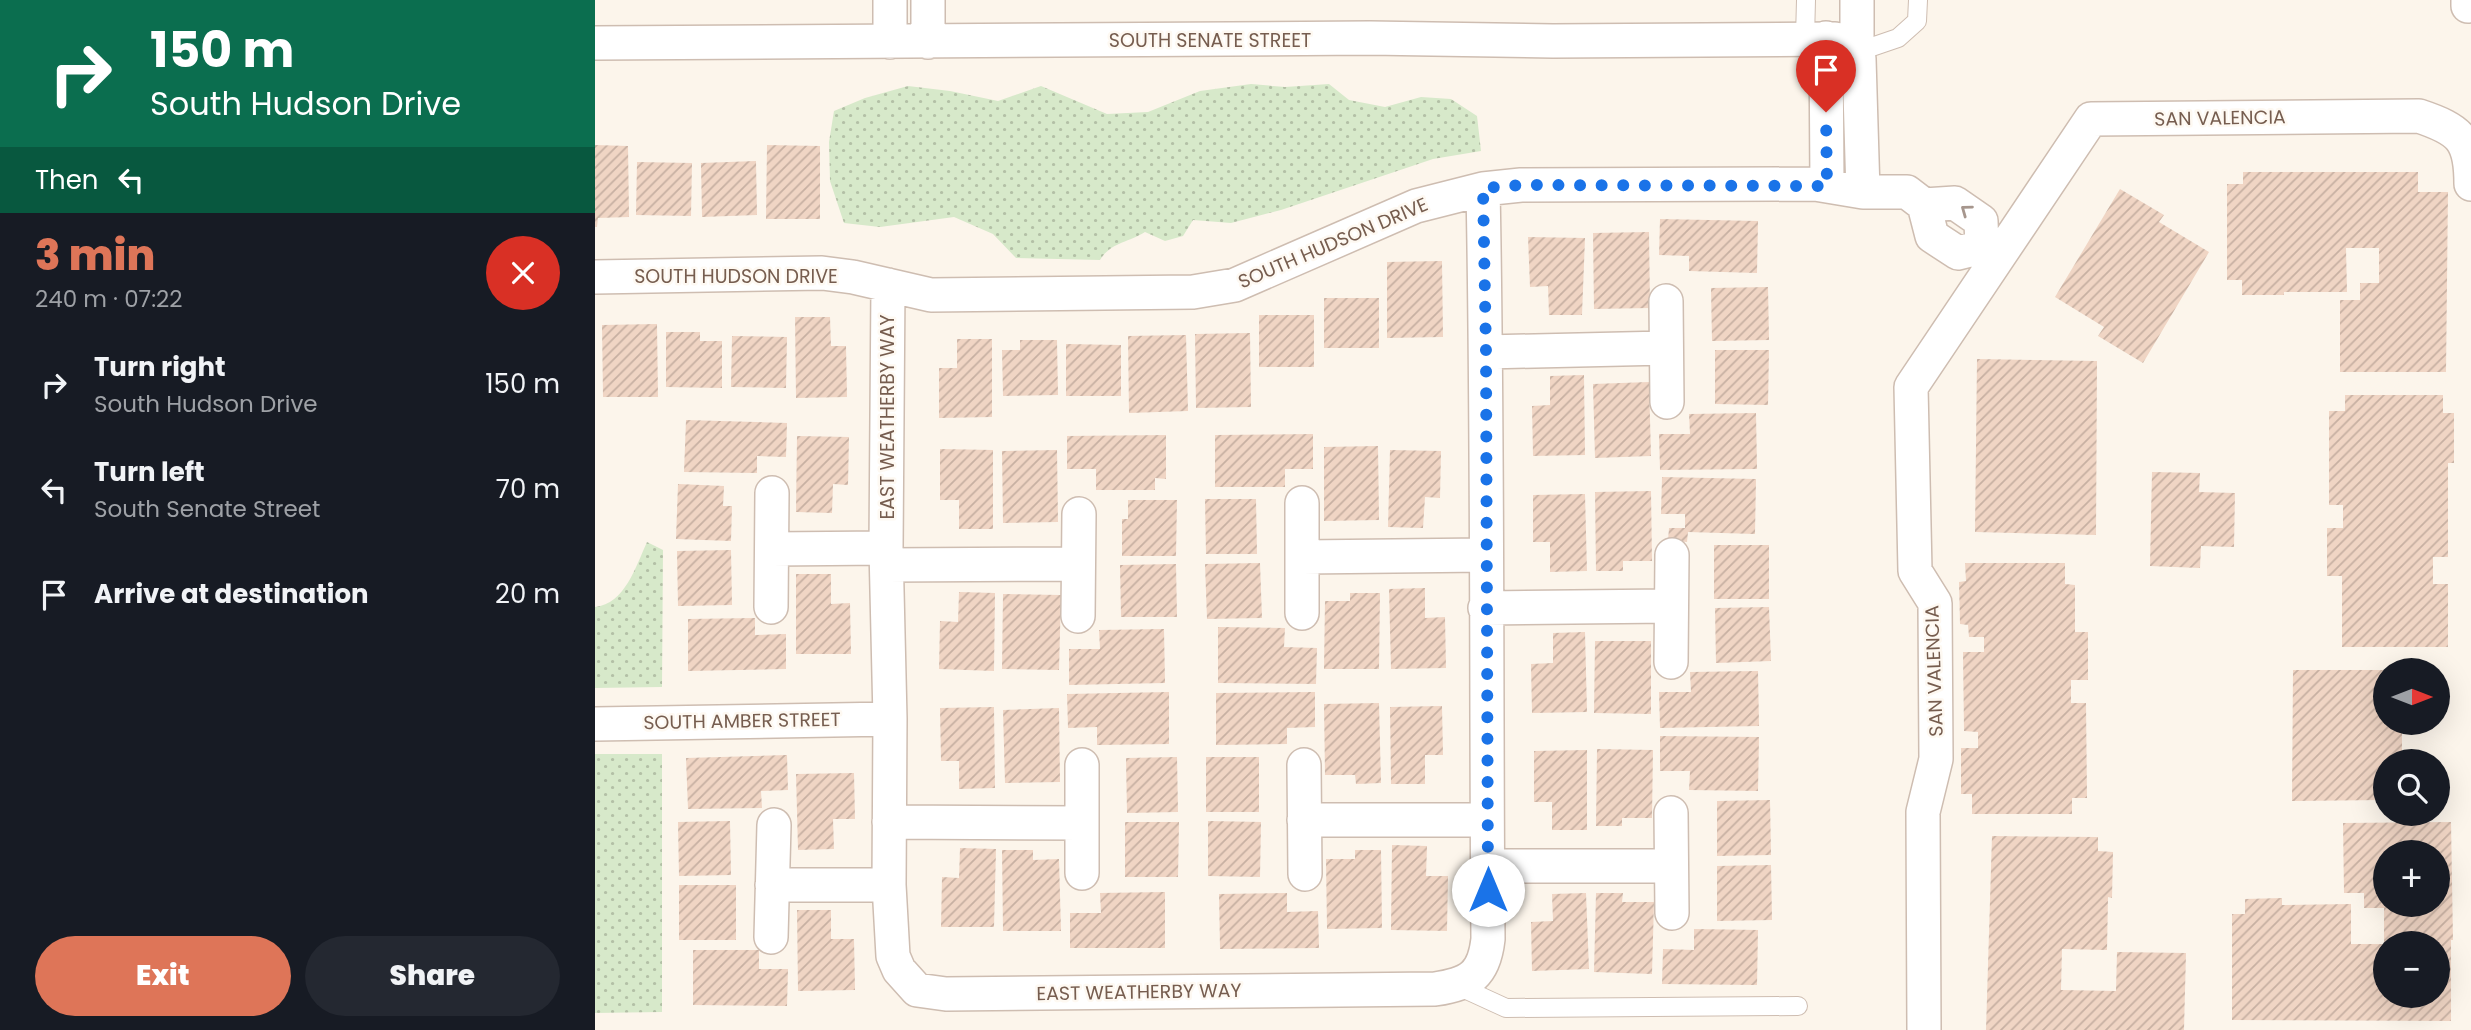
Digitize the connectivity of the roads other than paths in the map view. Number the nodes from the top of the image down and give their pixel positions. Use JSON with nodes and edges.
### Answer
{"nodes":[{"id":1,"x":890,"y":0,"type":"edge"},
{"id":2,"x":928,"y":0,"type":"edge"},
{"id":3,"x":1806,"y":0,"type":"edge"},
{"id":4,"x":1857,"y":0,"type":"edge"},
{"id":5,"x":1917,"y":0,"type":"edge"},
{"id":6,"x":1815,"y":38,"type":"junction"},
{"id":7,"x":890,"y":42,"type":"junction"},
{"id":8,"x":928,"y":42,"type":"junction"},
{"id":9,"x":595,"y":43,"type":"edge"},
{"id":10,"x":1857,"y":52,"type":"junction"},
{"id":11,"x":2471,"y":184,"type":"edge"},
{"id":12,"x":1827,"y":186,"type":"junction"},
{"id":13,"x":1483,"y":188,"type":"junction"},
{"id":14,"x":1863,"y":192,"type":"junction"},
{"id":15,"x":1990,"y":252,"type":"junction"},
{"id":16,"x":595,"y":277,"type":"edge"},
{"id":17,"x":888,"y":285,"type":"junction"},
{"id":18,"x":1666,"y":301,"type":"dead end"},
{"id":19,"x":1666,"y":348,"type":"junction"},
{"id":20,"x":1486,"y":352,"type":"junction"},
{"id":21,"x":1667,"y":402,"type":"dead end"},
{"id":22,"x":772,"y":493,"type":"dead end"},
{"id":23,"x":1302,"y":503,"type":"dead end"},
{"id":24,"x":1079,"y":514,"type":"dead end"},
{"id":25,"x":772,"y":549,"type":"junction"},
{"id":26,"x":1485,"y":555,"type":"junction"},
{"id":27,"x":1672,"y":555,"type":"dead end"},
{"id":28,"x":886,"y":557,"type":"junction"},
{"id":29,"x":1303,"y":557,"type":"junction"},
{"id":30,"x":1077,"y":564,"type":"junction"},
{"id":31,"x":1670,"y":606,"type":"junction"},
{"id":32,"x":771,"y":607,"type":"dead end"},
{"id":33,"x":1485,"y":608,"type":"junction"},
{"id":34,"x":1302,"y":613,"type":"dead end"},
{"id":35,"x":1078,"y":616,"type":"dead end"},
{"id":36,"x":1671,"y":662,"type":"dead end"},
{"id":37,"x":890,"y":719,"type":"junction"},
{"id":38,"x":595,"y":723,"type":"edge"},
{"id":39,"x":1082,"y":765,"type":"dead end"},
{"id":40,"x":1304,"y":765,"type":"dead end"},
{"id":41,"x":1671,"y":813,"type":"dead end"},
{"id":42,"x":1304,"y":820,"type":"junction"},
{"id":43,"x":1487,"y":820,"type":"junction"},
{"id":44,"x":889,"y":822,"type":"junction"},
{"id":45,"x":1081,"y":823,"type":"junction"},
{"id":46,"x":773,"y":825,"type":"dead end"},
{"id":47,"x":1487,"y":866,"type":"junction"},
{"id":48,"x":1671,"y":866,"type":"junction"},
{"id":49,"x":1082,"y":873,"type":"dead end"},
{"id":50,"x":1305,"y":874,"type":"dead end"},
{"id":51,"x":772,"y":884,"type":"junction"},
{"id":52,"x":889,"y":885,"type":"junction"},
{"id":53,"x":1672,"y":913,"type":"dead end"},
{"id":54,"x":771,"y":937,"type":"dead end"},
{"id":55,"x":1465,"y":982,"type":"junction"},
{"id":56,"x":1798,"y":1006,"type":"dead end"},
{"id":57,"x":1924,"y":1030,"type":"edge"}],
"edges":[{"from":1,"to":7,"type":"street"},
{"from":2,"to":8,"type":"street"},
{"from":3,"to":6,"type":"lane"},
{"from":4,"to":10,"type":"street"},
{"from":5,"to":10,"type":"lane"},
{"from":6,"to":8,"type":"street","name":"SOUTH SENATE STREET"},
{"from":6,"to":10,"type":"street","name":"SOUTH SENATE STREET"},
{"from":6,"to":12,"type":"street"},
{"from":7,"to":8,"type":"street","name":"SOUTH SENATE STREET"},
{"from":7,"to":9,"type":"street","name":"SOUTH SENATE STREET"},
{"from":10,"to":14,"type":"street"},
{"from":11,"to":15,"type":"street","name":"SAN VALENCIA"},
{"from":12,"to":13,"type":"street","name":"SOUTH HUDSON DRIVE"},
{"from":12,"to":14,"type":"street","name":"SOUTH HUDSON DRIVE"},
{"from":13,"to":17,"type":"street","name":"SOUTH HUDSON DRIVE"},
{"from":13,"to":20,"type":"street"},
{"from":14,"to":15,"type":"street"},
{"from":15,"to":57,"type":"street","name":"SAN VALENCIA"},
{"from":16,"to":17,"type":"street","name":"SOUTH HUDSON DRIVE"},
{"from":17,"to":28,"type":"street","name":"EAST WEATHERBY WAY"},
{"from":18,"to":19,"type":"street"},
{"from":19,"to":20,"type":"street"},
{"from":19,"to":21,"type":"street"},
{"from":20,"to":26,"type":"street"},
{"from":22,"to":25,"type":"street"},
{"from":23,"to":29,"type":"street"},
{"from":24,"to":30,"type":"street"},
{"from":25,"to":28,"type":"street","name":"EAST WEATHERBY WAY"},
{"from":25,"to":32,"type":"street"},
{"from":26,"to":29,"type":"street"},
{"from":26,"to":33,"type":"street"},
{"from":27,"to":31,"type":"street"},
{"from":28,"to":30,"type":"street","name":"EAST WEATHERBY WAY"},
{"from":28,"to":37,"type":"street","name":"EAST WEATHERBY WAY"},
{"from":29,"to":34,"type":"street"},
{"from":30,"to":35,"type":"street"},
{"from":31,"to":33,"type":"street"},
{"from":31,"to":36,"type":"street"},
{"from":33,"to":43,"type":"street"},
{"from":37,"to":38,"type":"street","name":"SOUTH AMBER STREET"},
{"from":37,"to":44,"type":"street","name":"EAST WEATHERBY WAY"},
{"from":39,"to":45,"type":"street"},
{"from":40,"to":42,"type":"street"},
{"from":41,"to":48,"type":"street"},
{"from":42,"to":43,"type":"street"},
{"from":42,"to":50,"type":"street"},
{"from":43,"to":47,"type":"street"},
{"from":44,"to":45,"type":"street"},
{"from":44,"to":52,"type":"street","name":"EAST WEATHERBY WAY"},
{"from":45,"to":49,"type":"street"},
{"from":46,"to":51,"type":"street"},
{"from":47,"to":48,"type":"street"},
{"from":47,"to":55,"type":"street"},
{"from":48,"to":53,"type":"street"},
{"from":51,"to":52,"type":"street"},
{"from":51,"to":54,"type":"street"},
{"from":52,"to":55,"type":"street","name":"EAST WEATHERBY WAY"},
{"from":55,"to":56,"type":"lane"}]}
